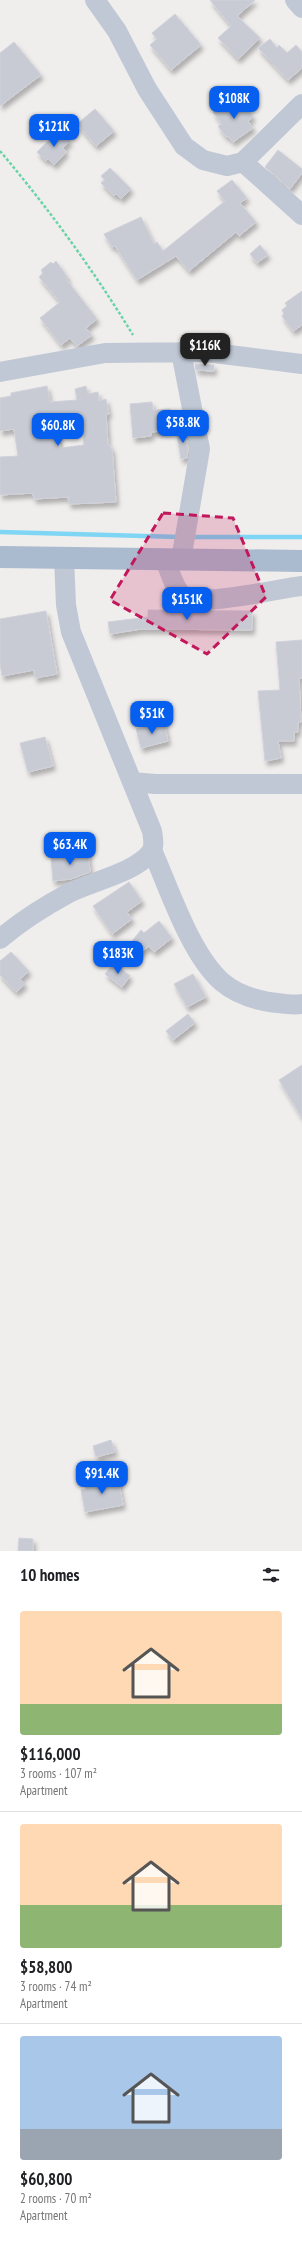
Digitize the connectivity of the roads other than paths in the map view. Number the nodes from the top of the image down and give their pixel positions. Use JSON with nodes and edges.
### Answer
{"nodes":[{"id":1,"x":95,"y":0,"type":"edge"},
{"id":2,"x":296,"y":0,"type":"edge"},
{"id":3,"x":302,"y":8,"type":"edge"},
{"id":4,"x":302,"y":104,"type":"edge"},
{"id":5,"x":243,"y":162,"type":"junction"},
{"id":6,"x":302,"y":215,"type":"edge"},
{"id":7,"x":181,"y":352,"type":"junction"},
{"id":8,"x":302,"y":364,"type":"edge"},
{"id":9,"x":0,"y":372,"type":"edge"},
{"id":10,"x":0,"y":557,"type":"edge"},
{"id":11,"x":64,"y":558,"type":"junction"},
{"id":12,"x":173,"y":560,"type":"junction"},
{"id":13,"x":302,"y":561,"type":"edge"},
{"id":14,"x":302,"y":586,"type":"edge"},
{"id":15,"x":132,"y":782,"type":"junction"},
{"id":16,"x":155,"y":784,"type":"junction"},
{"id":17,"x":302,"y":784,"type":"edge"},
{"id":18,"x":140,"y":802,"type":"junction"},
{"id":19,"x":152,"y":850,"type":"junction"},
{"id":20,"x":0,"y":939,"type":"edge"},
{"id":21,"x":302,"y":1004,"type":"edge"}],
"edges":[{"from":1,"to":5,"type":"street"},
{"from":2,"to":3,"type":"street"},
{"from":4,"to":5,"type":"street"},
{"from":5,"to":6,"type":"street"},
{"from":7,"to":8,"type":"street"},
{"from":7,"to":9,"type":"street"},
{"from":7,"to":12,"type":"street"},
{"from":10,"to":11,"type":"main road"},
{"from":11,"to":12,"type":"main road"},
{"from":11,"to":15,"type":"street"},
{"from":12,"to":13,"type":"main road"},
{"from":12,"to":14,"type":"street"},
{"from":15,"to":16,"type":"street"},
{"from":15,"to":18,"type":"street"},
{"from":16,"to":17,"type":"street"},
{"from":16,"to":18,"type":"street"},
{"from":18,"to":19,"type":"street"},
{"from":19,"to":20,"type":"street"},
{"from":19,"to":21,"type":"street"}]}
